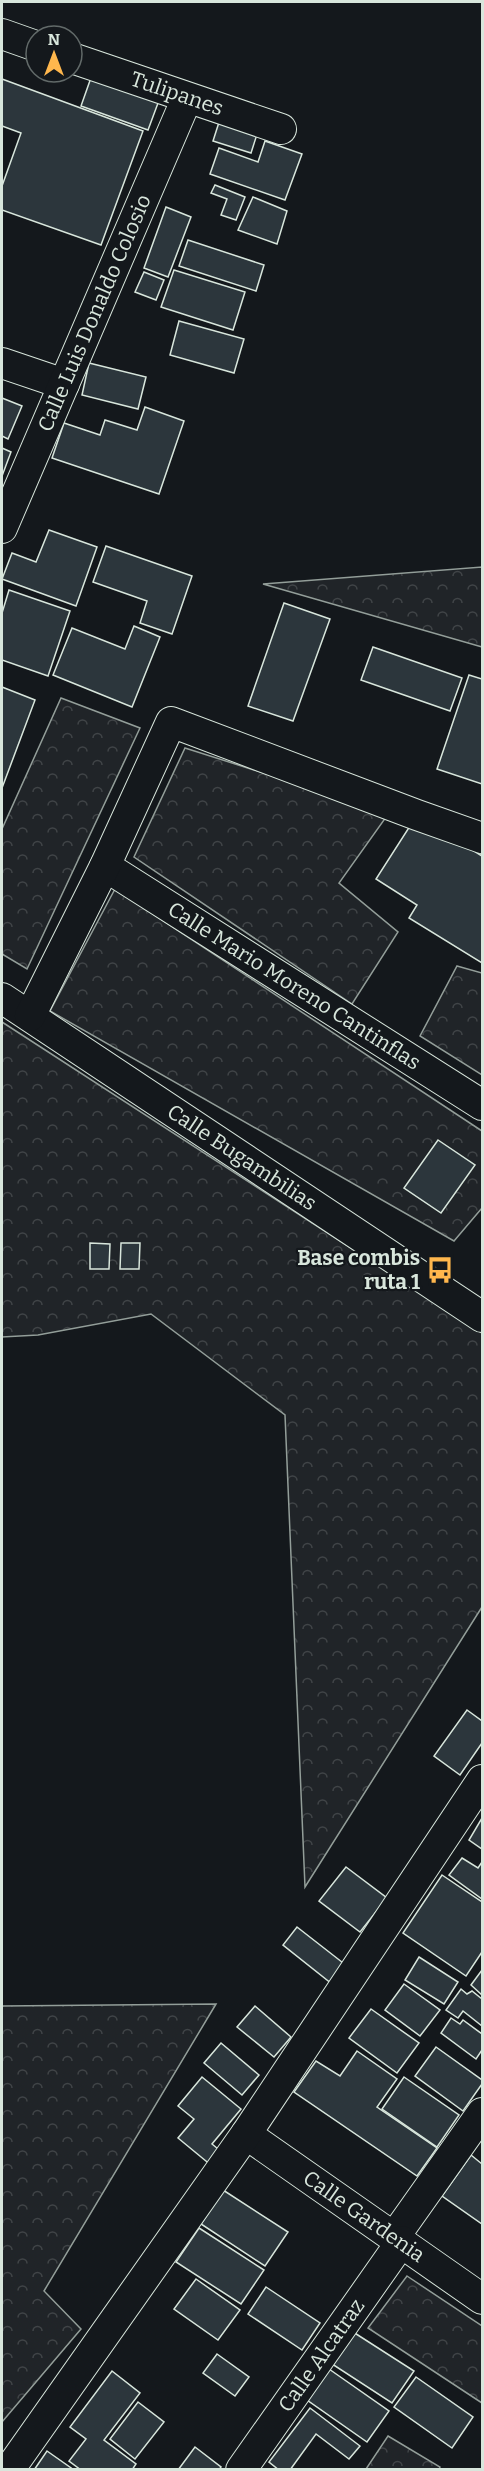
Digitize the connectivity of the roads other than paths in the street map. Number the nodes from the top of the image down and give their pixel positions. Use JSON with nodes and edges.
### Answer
{"nodes":[{"id":1,"x":4,"y":41,"type":"edge"},
{"id":2,"x":24,"y":44,"type":"edge"},
{"id":3,"x":84,"y":62,"type":"edge"},
{"id":4,"x":187,"y":98,"type":"junction"},
{"id":5,"x":281,"y":129,"type":"dead end"},
{"id":6,"x":2,"y":363,"type":"edge"},
{"id":7,"x":64,"y":384,"type":"junction"},
{"id":8,"x":2,"y":528,"type":"edge"},
{"id":9,"x":483,"y":838,"type":"edge"},
{"id":10,"x":105,"y":866,"type":"junction"},
{"id":11,"x":2,"y":998,"type":"edge"},
{"id":12,"x":30,"y":1016,"type":"junction"},
{"id":13,"x":483,"y":1105,"type":"edge"},
{"id":14,"x":483,"y":1317,"type":"edge"},
{"id":15,"x":483,"y":1780,"type":"edge"},
{"id":16,"x":483,"y":2113,"type":"edge"},
{"id":17,"x":246,"y":2134,"type":"junction"},
{"id":18,"x":398,"y":2239,"type":"junction"},
{"id":19,"x":483,"y":2299,"type":"edge"},
{"id":20,"x":9,"y":2469,"type":"edge"},
{"id":21,"x":241,"y":2469,"type":"edge"}],
"edges":[{"from":1,"to":2,"type":"street"},
{"from":3,"to":4,"type":"street","name":"Tulipanes"},
{"from":4,"to":5,"type":"street","name":"Tulipanes"},
{"from":4,"to":7,"type":"street","name":"Calle Luis Donaldo Colosio"},
{"from":6,"to":7,"type":"street"},
{"from":7,"to":8,"type":"street","name":"Calle Luis Donaldo Colosio"},
{"from":9,"to":10,"type":"street"},
{"from":10,"to":12,"type":"street"},
{"from":10,"to":13,"type":"street","name":"Calle Mario Moreno Cantinflas"},
{"from":11,"to":12,"type":"street","name":"Calle Bugambilias"},
{"from":12,"to":14,"type":"street","name":"Calle Bugambilias"},
{"from":15,"to":17,"type":"street"},
{"from":16,"to":18,"type":"street","name":"Calle Alcatraz"},
{"from":17,"to":18,"type":"street","name":"Calle Gardenia"},
{"from":17,"to":20,"type":"street"},
{"from":18,"to":19,"type":"street","name":"Calle Gardenia"},
{"from":18,"to":21,"type":"street","name":"Calle Alcatraz"}]}
